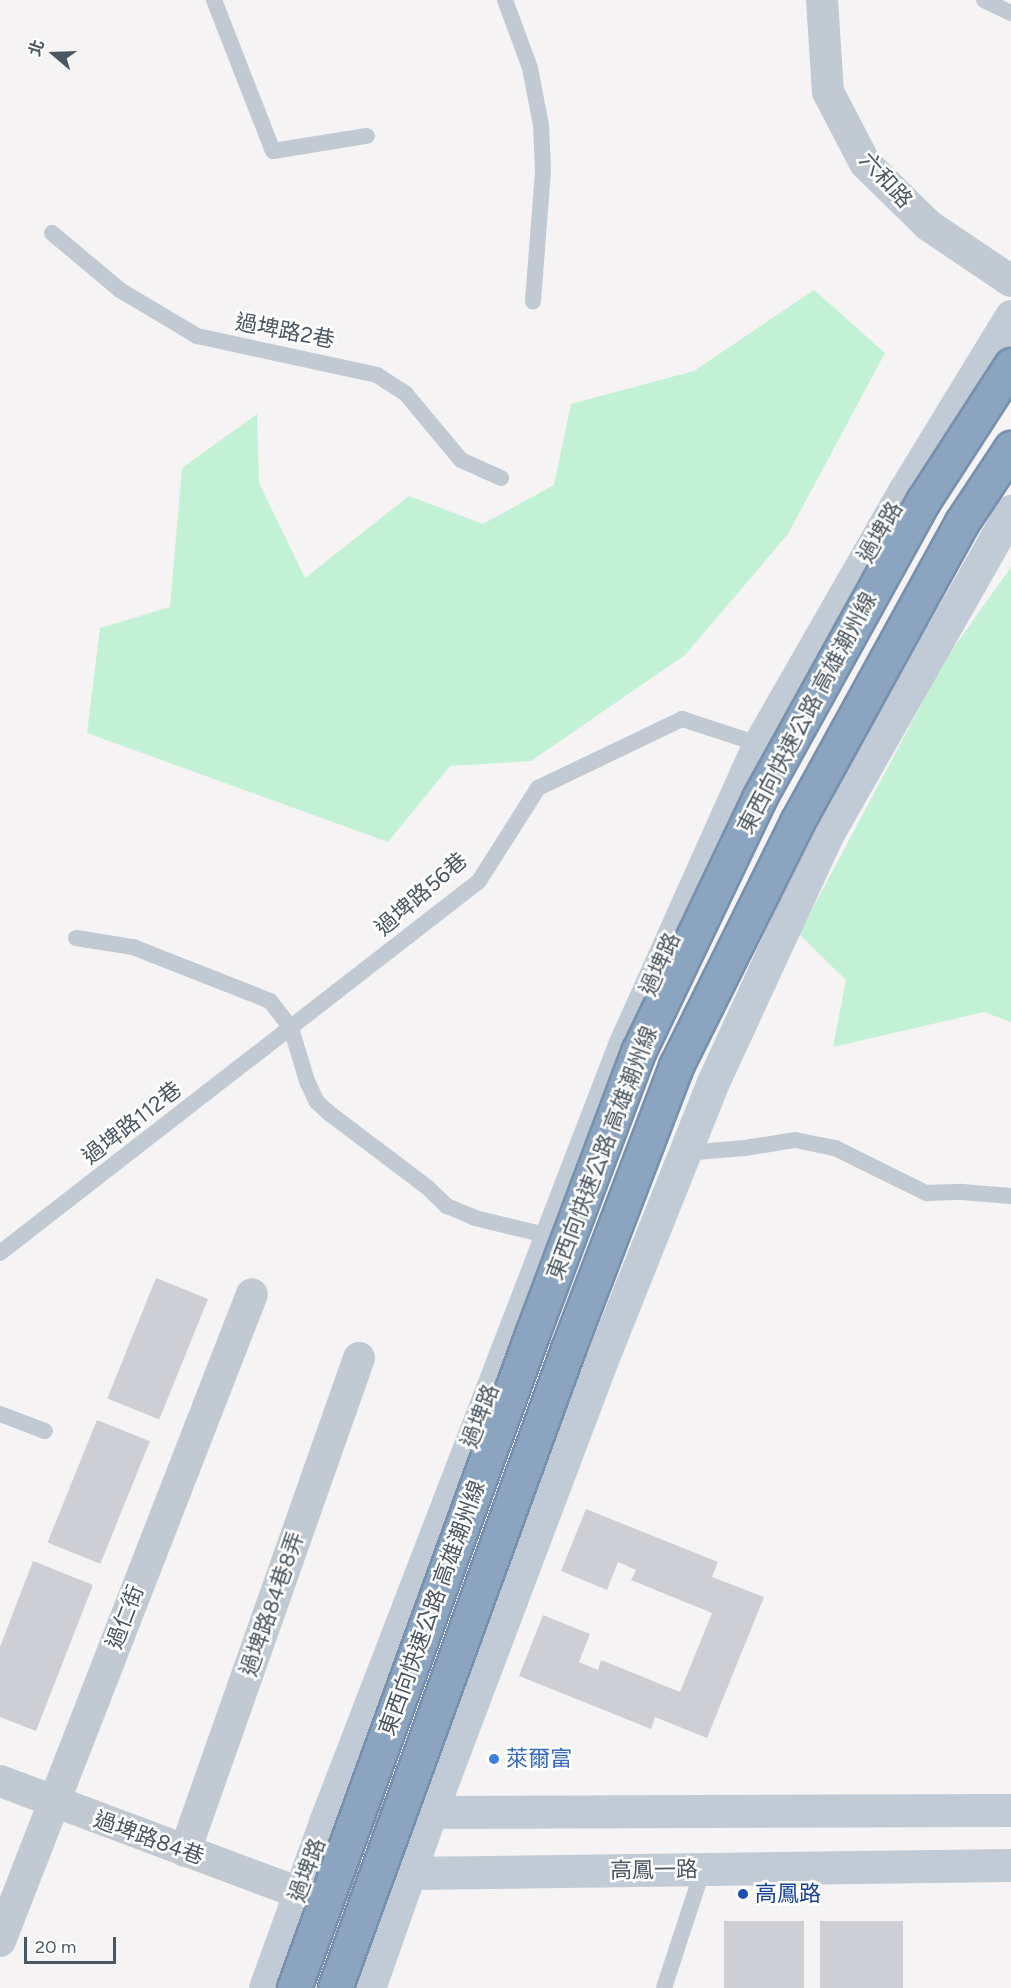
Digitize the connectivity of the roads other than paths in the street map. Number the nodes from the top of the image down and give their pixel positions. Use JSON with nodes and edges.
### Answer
{"nodes":[{"id":1,"x":214,"y":0,"type":"edge"},
{"id":2,"x":505,"y":0,"type":"edge"},
{"id":3,"x":822,"y":0,"type":"edge"},
{"id":4,"x":984,"y":0,"type":"edge"},
{"id":5,"x":1011,"y":14,"type":"edge"},
{"id":6,"x":366,"y":136,"type":"dead end"},
{"id":7,"x":52,"y":233,"type":"dead end"},
{"id":8,"x":1011,"y":280,"type":"edge"},
{"id":9,"x":533,"y":302,"type":"dead end"},
{"id":10,"x":1011,"y":316,"type":"edge"},
{"id":11,"x":1011,"y":364,"type":"edge"},
{"id":12,"x":1011,"y":448,"type":"edge"},
{"id":13,"x":501,"y":478,"type":"dead end"},
{"id":14,"x":1011,"y":511,"type":"edge"},
{"id":15,"x":759,"y":744,"type":"junction"},
{"id":16,"x":76,"y":938,"type":"dead end"},
{"id":17,"x":291,"y":1028,"type":"junction"},
{"id":18,"x":684,"y":1153,"type":"junction"},
{"id":19,"x":1011,"y":1196,"type":"edge"},
{"id":20,"x":550,"y":1236,"type":"junction"},
{"id":21,"x":0,"y":1253,"type":"edge"},
{"id":22,"x":252,"y":1294,"type":"dead end"},
{"id":23,"x":358,"y":1358,"type":"dead end"},
{"id":24,"x":0,"y":1414,"type":"edge"},
{"id":25,"x":45,"y":1431,"type":"dead end"},
{"id":26,"x":0,"y":1781,"type":"edge"},
{"id":27,"x":52,"y":1802,"type":"junction"},
{"id":28,"x":1011,"y":1810,"type":"edge"},
{"id":29,"x":431,"y":1812,"type":"junction"},
{"id":30,"x":325,"y":1822,"type":"junction"},
{"id":31,"x":184,"y":1851,"type":"junction"},
{"id":32,"x":1011,"y":1865,"type":"edge"},
{"id":33,"x":703,"y":1869,"type":"junction"},
{"id":34,"x":409,"y":1873,"type":"junction"},
{"id":35,"x":299,"y":1893,"type":"junction"},
{"id":36,"x":0,"y":1941,"type":"edge"},
{"id":37,"x":265,"y":1988,"type":"edge"},
{"id":38,"x":294,"y":1988,"type":"edge"},
{"id":39,"x":335,"y":1988,"type":"edge"},
{"id":40,"x":369,"y":1988,"type":"edge"},
{"id":41,"x":664,"y":1988,"type":"edge"}],
"edges":[{"from":1,"to":6,"type":"lane"},
{"from":2,"to":9,"type":"lane"},
{"from":3,"to":8,"type":"street","name":"六和路"},
{"from":4,"to":5,"type":"lane"},
{"from":7,"to":13,"type":"lane","name":"過埤路2巷"},
{"from":10,"to":15,"type":"main road","name":"過埤路"},
{"from":11,"to":38,"type":"highway","name":"東西向快速公路 高雄潮州線","bridge":true},
{"from":12,"to":39,"type":"highway","name":"東西向快速公路 高雄潮州線","bridge":true},
{"from":14,"to":18,"type":"main road"},
{"from":15,"to":17,"type":"lane","name":"過埤路56巷"},
{"from":15,"to":20,"type":"main road","name":"過埤路"},
{"from":16,"to":17,"type":"lane"},
{"from":17,"to":20,"type":"lane"},
{"from":17,"to":21,"type":"lane","name":"過埤路112巷"},
{"from":18,"to":19,"type":"lane"},
{"from":18,"to":29,"type":"main road"},
{"from":20,"to":30,"type":"main road","name":"過埤路"},
{"from":22,"to":27,"type":"street","name":"過仁街"},
{"from":23,"to":31,"type":"street","name":"過埤路84巷8弄"},
{"from":24,"to":25,"type":"lane"},
{"from":26,"to":27,"type":"street","name":"過埤路84巷"},
{"from":27,"to":31,"type":"street","name":"過埤路84巷"},
{"from":27,"to":36,"type":"street","name":"過仁街"},
{"from":28,"to":29,"type":"main road"},
{"from":29,"to":30,"type":"main road"},
{"from":29,"to":34,"type":"main road"},
{"from":30,"to":35,"type":"main road","name":"過埤路"},
{"from":31,"to":35,"type":"street","name":"過埤路84巷"},
{"from":32,"to":33,"type":"main road","name":"高鳳一路"},
{"from":33,"to":34,"type":"main road","name":"高鳳一路"},
{"from":33,"to":41,"type":"lane"},
{"from":34,"to":35,"type":"main road","name":"高鳳一路"},
{"from":34,"to":40,"type":"main road"},
{"from":35,"to":37,"type":"main road","name":"過埤路"}]}
